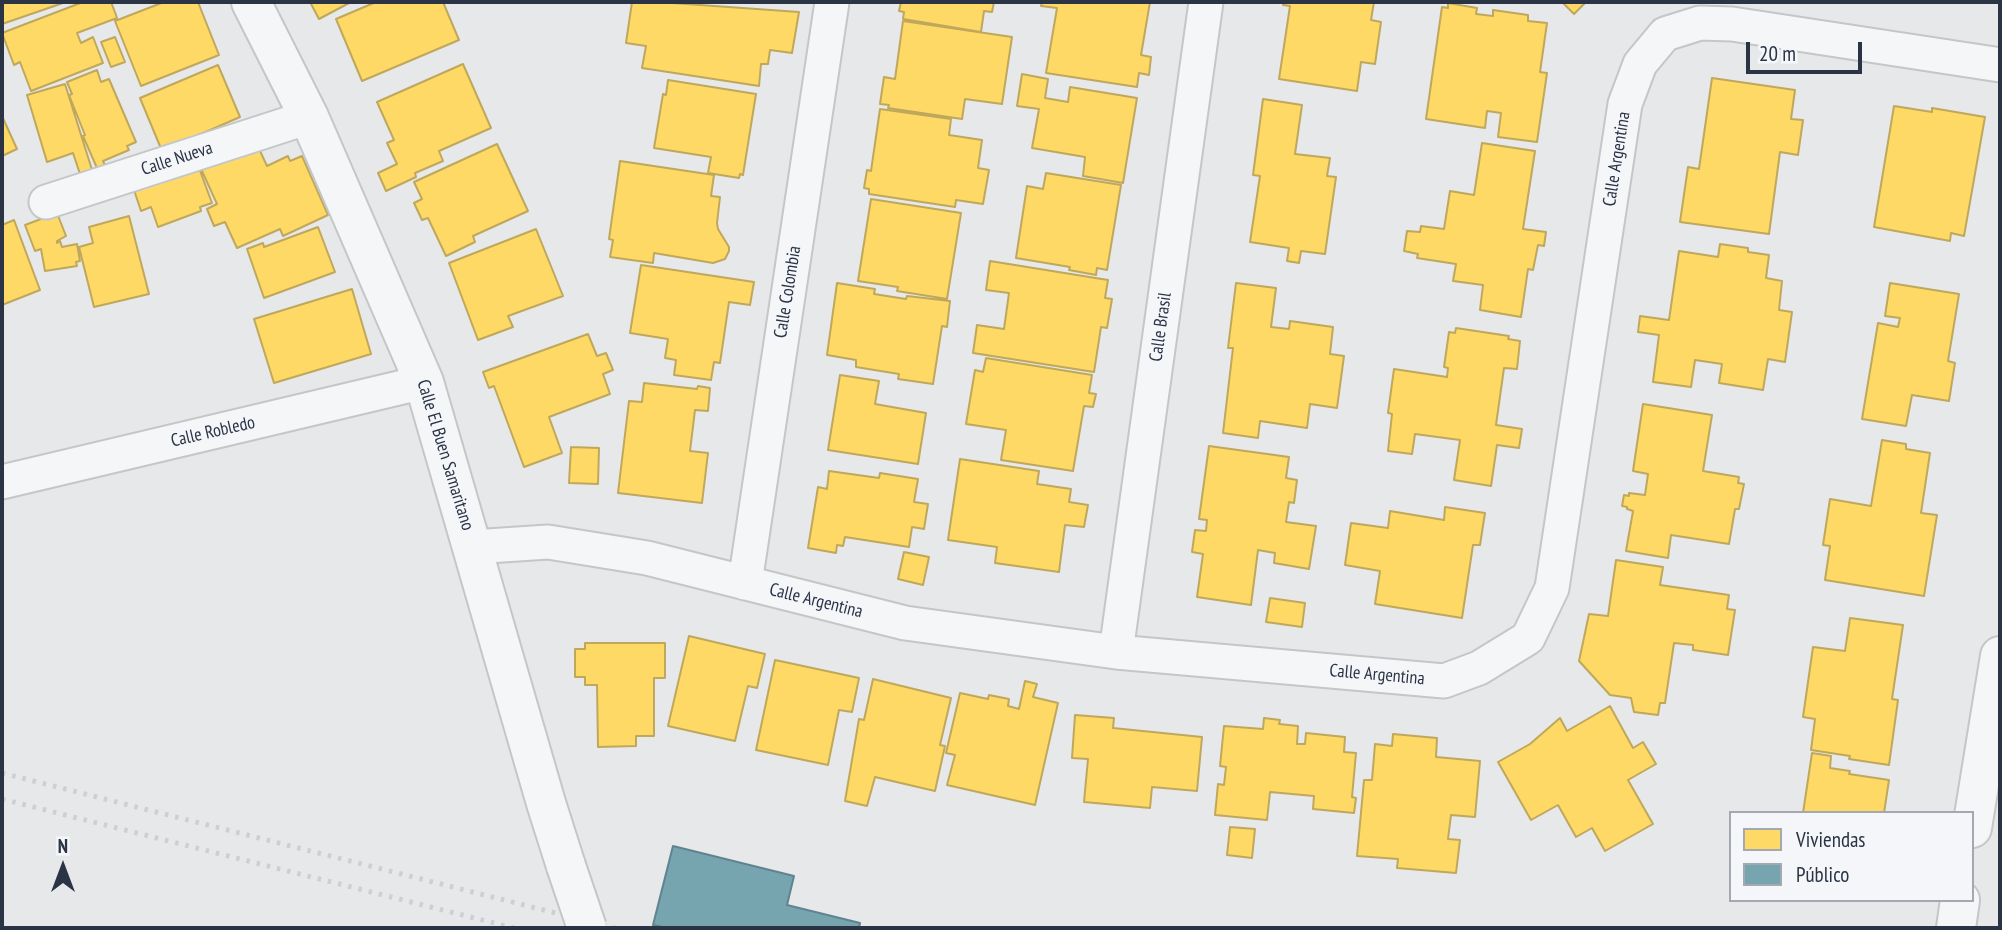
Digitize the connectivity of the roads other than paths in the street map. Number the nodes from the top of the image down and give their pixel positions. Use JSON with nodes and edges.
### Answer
{"nodes":[{"id":1,"x":251,"y":2,"type":"edge"},
{"id":2,"x":832,"y":2,"type":"edge"},
{"id":3,"x":1206,"y":2,"type":"edge"},
{"id":4,"x":2000,"y":65,"type":"edge"},
{"id":5,"x":309,"y":117,"type":"junction"},
{"id":6,"x":46,"y":202,"type":"dead end"},
{"id":7,"x":424,"y":382,"type":"junction"},
{"id":8,"x":2,"y":482,"type":"edge"},
{"id":9,"x":472,"y":547,"type":"junction"},
{"id":10,"x":744,"y":583,"type":"junction"},
{"id":11,"x":1116,"y":652,"type":"junction"},
{"id":12,"x":2000,"y":656,"type":"edge"},
{"id":13,"x":1974,"y":816,"type":"edge"},
{"id":14,"x":1961,"y":902,"type":"edge"},
{"id":15,"x":587,"y":928,"type":"edge"},
{"id":16,"x":1956,"y":928,"type":"edge"}],
"edges":[{"from":1,"to":5,"type":"street","name":"Calle El Buen Samaritano"},
{"from":2,"to":10,"type":"street","name":"Calle Colombia"},
{"from":3,"to":11,"type":"street","name":"Calle Brasil"},
{"from":4,"to":11,"type":"street","name":"Calle Argentina"},
{"from":5,"to":6,"type":"street","name":"Calle Nueva"},
{"from":5,"to":7,"type":"street","name":"Calle El Buen Samaritano"},
{"from":7,"to":8,"type":"street","name":"Calle Robledo"},
{"from":7,"to":9,"type":"street","name":"Calle El Buen Samaritano"},
{"from":9,"to":10,"type":"street","name":"Calle Argentina"},
{"from":9,"to":15,"type":"street","name":"Calle El Buen Samaritano","bridge":true},
{"from":10,"to":11,"type":"street","name":"Calle Argentina"},
{"from":12,"to":13,"type":"street"},
{"from":14,"to":16,"type":"street"}]}
